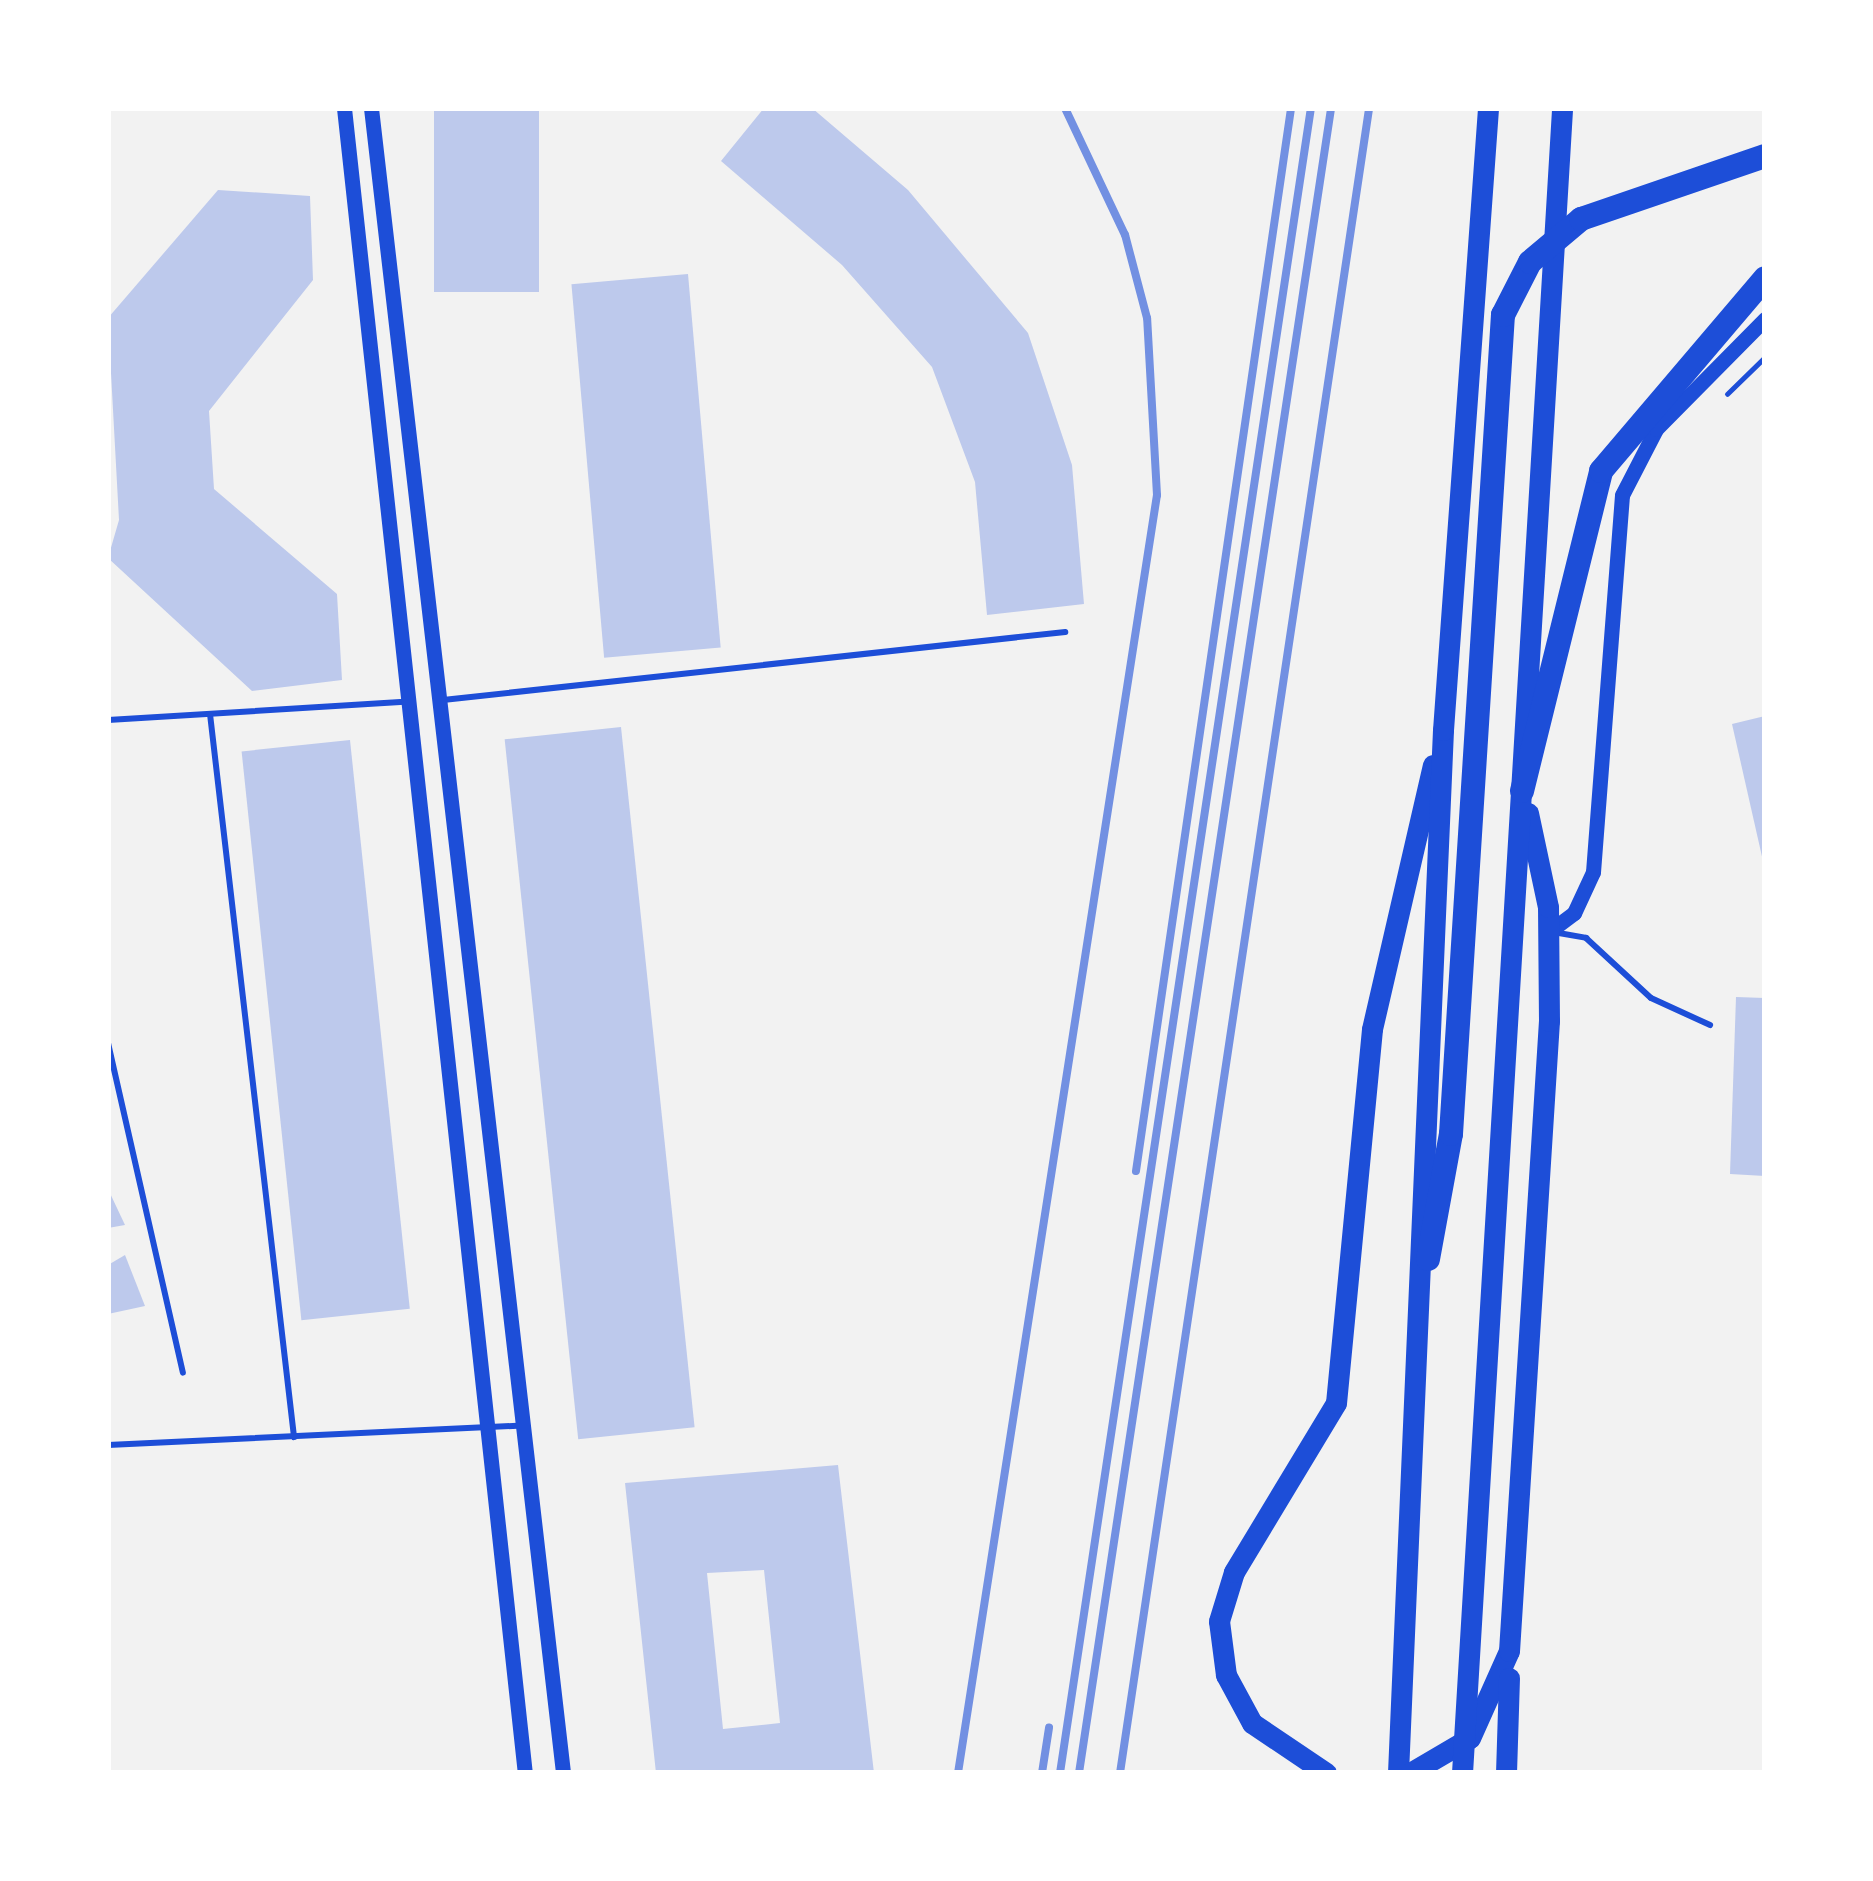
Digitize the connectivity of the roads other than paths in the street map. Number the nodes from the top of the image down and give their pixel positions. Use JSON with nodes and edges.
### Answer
{"nodes":[{"id":1,"x":344,"y":108,"type":"edge"},
{"id":2,"x":370,"y":108,"type":"edge"},
{"id":3,"x":1488,"y":108,"type":"edge"},
{"id":4,"x":1562,"y":108,"type":"edge"},
{"id":5,"x":1765,"y":157,"type":"edge"},
{"id":6,"x":1765,"y":278,"type":"edge"},
{"id":7,"x":1765,"y":319,"type":"edge"},
{"id":8,"x":1065,"y":632,"type":"dead end"},
{"id":9,"x":440,"y":700,"type":"junction"},
{"id":10,"x":404,"y":703,"type":"junction"},
{"id":11,"x":210,"y":714,"type":"junction"},
{"id":12,"x":108,"y":720,"type":"edge"},
{"id":13,"x":1443,"y":730,"type":"junction"},
{"id":14,"x":1522,"y":791,"type":"junction"},
{"id":15,"x":1550,"y":931,"type":"junction"},
{"id":16,"x":1710,"y":1024,"type":"dead end"},
{"id":17,"x":108,"y":1043,"type":"edge"},
{"id":18,"x":1428,"y":1258,"type":"junction"},
{"id":19,"x":183,"y":1373,"type":"dead end"},
{"id":20,"x":525,"y":1426,"type":"junction"},
{"id":21,"x":488,"y":1429,"type":"junction"},
{"id":22,"x":294,"y":1437,"type":"junction"},
{"id":23,"x":108,"y":1444,"type":"edge"},
{"id":24,"x":1509,"y":1651,"type":"junction"},
{"id":25,"x":1275,"y":1746,"type":"junction"},
{"id":26,"x":526,"y":1773,"type":"edge"},
{"id":27,"x":563,"y":1773,"type":"edge"},
{"id":28,"x":1300,"y":1773,"type":"edge"},
{"id":29,"x":1326,"y":1773,"type":"edge"},
{"id":30,"x":1398,"y":1773,"type":"edge"},
{"id":31,"x":1410,"y":1773,"type":"edge"},
{"id":32,"x":1462,"y":1773,"type":"edge"},
{"id":33,"x":1506,"y":1773,"type":"edge"}],
"edges":[{"from":1,"to":10,"type":"street"},
{"from":2,"to":9,"type":"street"},
{"from":3,"to":13,"type":"highway"},
{"from":4,"to":14,"type":"highway"},
{"from":5,"to":18,"type":"highway"},
{"from":6,"to":14,"type":"highway"},
{"from":7,"to":15,"type":"street"},
{"from":8,"to":9,"type":"lane"},
{"from":9,"to":20,"type":"street"},
{"from":10,"to":11,"type":"lane"},
{"from":10,"to":21,"type":"street"},
{"from":11,"to":12,"type":"lane"},
{"from":11,"to":22,"type":"lane"},
{"from":13,"to":18,"type":"highway"},
{"from":13,"to":25,"type":"highway"},
{"from":14,"to":15,"type":"highway"},
{"from":14,"to":32,"type":"highway"},
{"from":15,"to":16,"type":"lane"},
{"from":15,"to":24,"type":"highway"},
{"from":17,"to":19,"type":"lane"},
{"from":18,"to":30,"type":"highway"},
{"from":20,"to":21,"type":"lane"},
{"from":20,"to":27,"type":"street"},
{"from":21,"to":22,"type":"lane"},
{"from":21,"to":26,"type":"street"},
{"from":22,"to":23,"type":"lane"},
{"from":24,"to":31,"type":"highway"},
{"from":24,"to":33,"type":"highway"},
{"from":25,"to":28,"type":"highway"},
{"from":25,"to":29,"type":"highway"}]}
